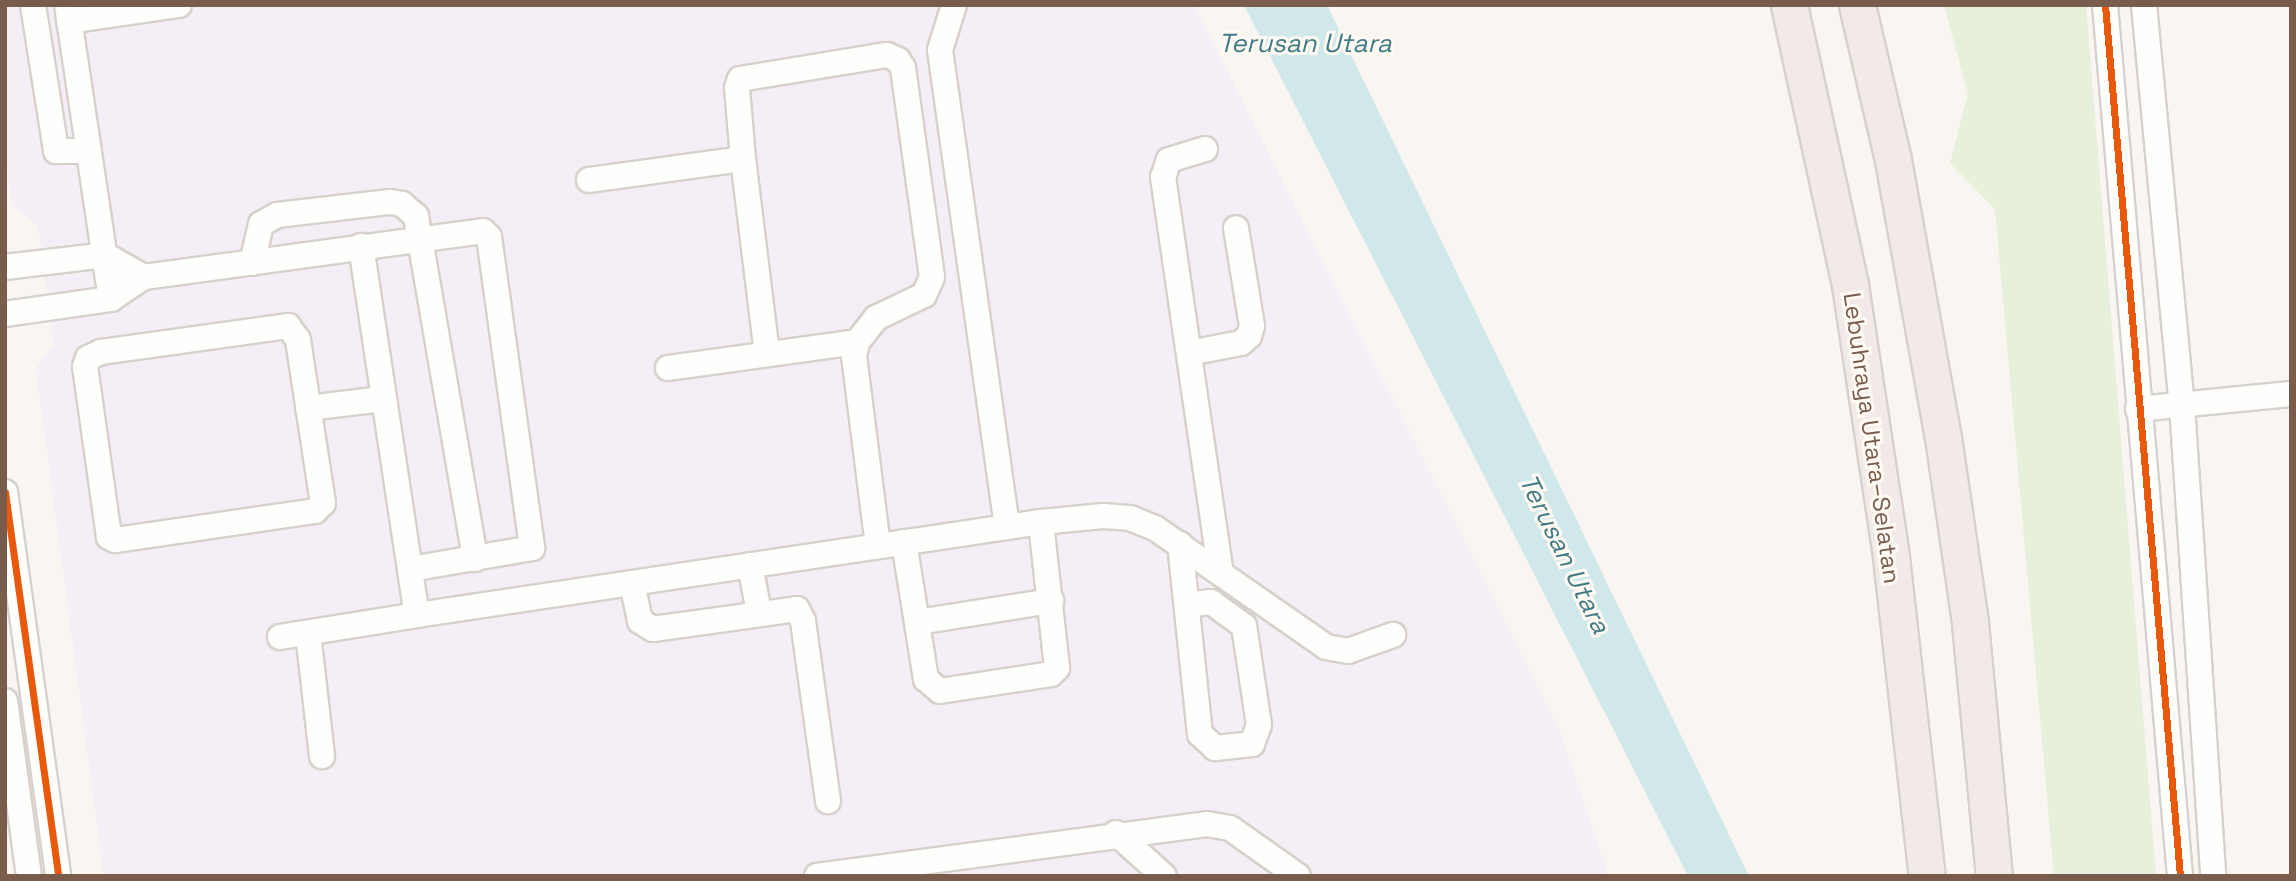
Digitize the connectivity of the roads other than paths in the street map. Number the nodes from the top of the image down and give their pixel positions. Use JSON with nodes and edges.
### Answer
{"nodes":[{"id":1,"x":33,"y":5,"type":"edge"},
{"id":2,"x":179,"y":5,"type":"edge"},
{"id":3,"x":954,"y":5,"type":"edge"},
{"id":4,"x":1788,"y":5,"type":"edge"},
{"id":5,"x":1857,"y":5,"type":"edge"},
{"id":6,"x":2105,"y":5,"type":"edge"},
{"id":7,"x":2144,"y":5,"type":"edge"},
{"id":8,"x":126,"y":9,"type":"edge"},
{"id":9,"x":68,"y":13,"type":"edge"},
{"id":10,"x":1205,"y":149,"type":"dead end"},
{"id":11,"x":89,"y":151,"type":"junction"},
{"id":12,"x":743,"y":159,"type":"junction"},
{"id":13,"x":589,"y":180,"type":"dead end"},
{"id":14,"x":1236,"y":228,"type":"dead end"},
{"id":15,"x":421,"y":236,"type":"junction"},
{"id":16,"x":361,"y":246,"type":"junction"},
{"id":17,"x":105,"y":255,"type":"junction"},
{"id":18,"x":252,"y":263,"type":"junction"},
{"id":19,"x":5,"y":267,"type":"edge"},
{"id":20,"x":144,"y":276,"type":"junction"},
{"id":21,"x":111,"y":299,"type":"junction"},
{"id":22,"x":5,"y":314,"type":"edge"},
{"id":23,"x":856,"y":342,"type":"junction"},
{"id":24,"x":1189,"y":353,"type":"junction"},
{"id":25,"x":767,"y":354,"type":"junction"},
{"id":26,"x":667,"y":368,"type":"dead end"},
{"id":27,"x":2291,"y":394,"type":"edge"},
{"id":28,"x":382,"y":399,"type":"junction"},
{"id":29,"x":2182,"y":405,"type":"junction"},
{"id":30,"x":308,"y":408,"type":"junction"},
{"id":31,"x":2138,"y":409,"type":"junction"},
{"id":32,"x":5,"y":492,"type":"edge"},
{"id":33,"x":1041,"y":522,"type":"junction"},
{"id":34,"x":1007,"y":527,"type":"junction"},
{"id":35,"x":904,"y":542,"type":"junction"},
{"id":36,"x":1180,"y":544,"type":"junction"},
{"id":37,"x":878,"y":545,"type":"junction"},
{"id":38,"x":475,"y":559,"type":"junction"},
{"id":39,"x":750,"y":565,"type":"junction"},
{"id":40,"x":411,"y":569,"type":"junction"},
{"id":41,"x":1221,"y":573,"type":"junction"},
{"id":42,"x":632,"y":583,"type":"junction"},
{"id":43,"x":1051,"y":601,"type":"junction"},
{"id":44,"x":1187,"y":605,"type":"junction"},
{"id":45,"x":759,"y":612,"type":"junction"},
{"id":46,"x":417,"y":615,"type":"junction"},
{"id":47,"x":918,"y":622,"type":"junction"},
{"id":48,"x":308,"y":633,"type":"junction"},
{"id":49,"x":1393,"y":635,"type":"dead end"},
{"id":50,"x":280,"y":637,"type":"dead end"},
{"id":51,"x":5,"y":701,"type":"edge"},
{"id":52,"x":322,"y":756,"type":"dead end"},
{"id":53,"x":828,"y":801,"type":"dead end"},
{"id":54,"x":1116,"y":834,"type":"junction"},
{"id":55,"x":29,"y":876,"type":"edge"},
{"id":56,"x":58,"y":876,"type":"edge"},
{"id":57,"x":817,"y":876,"type":"edge"},
{"id":58,"x":1164,"y":876,"type":"edge"},
{"id":59,"x":1298,"y":876,"type":"edge"},
{"id":60,"x":1927,"y":876,"type":"edge"},
{"id":61,"x":1994,"y":876,"type":"edge"},
{"id":62,"x":2180,"y":876,"type":"edge"},
{"id":63,"x":2213,"y":876,"type":"edge"}],
"edges":[{"from":1,"to":11,"type":"street"},
{"from":2,"to":8,"type":"street"},
{"from":3,"to":34,"type":"street"},
{"from":4,"to":60,"type":"highway","name":"Lebuhraya Utara–Selatan"},
{"from":5,"to":61,"type":"highway"},
{"from":6,"to":31,"type":"street"},
{"from":7,"to":29,"type":"street"},
{"from":8,"to":9,"type":"street"},
{"from":9,"to":11,"type":"street"},
{"from":10,"to":24,"type":"street"},
{"from":11,"to":17,"type":"street"},
{"from":12,"to":13,"type":"street"},
{"from":12,"to":23,"type":"street"},
{"from":12,"to":25,"type":"street"},
{"from":14,"to":24,"type":"street"},
{"from":15,"to":16,"type":"street"},
{"from":15,"to":18,"type":"street"},
{"from":15,"to":38,"type":"street"},
{"from":15,"to":38,"type":"street"},
{"from":16,"to":18,"type":"street"},
{"from":16,"to":28,"type":"street"},
{"from":17,"to":19,"type":"street"},
{"from":17,"to":20,"type":"street"},
{"from":17,"to":21,"type":"street"},
{"from":18,"to":20,"type":"street"},
{"from":20,"to":21,"type":"street"},
{"from":21,"to":22,"type":"street"},
{"from":23,"to":25,"type":"street"},
{"from":23,"to":37,"type":"street"},
{"from":24,"to":41,"type":"street"},
{"from":25,"to":26,"type":"street"},
{"from":27,"to":29,"type":"street"},
{"from":28,"to":30,"type":"street"},
{"from":28,"to":40,"type":"street"},
{"from":29,"to":31,"type":"street"},
{"from":29,"to":63,"type":"street"},
{"from":30,"to":30,"type":"street"},
{"from":31,"to":62,"type":"street"},
{"from":32,"to":56,"type":"street"},
{"from":33,"to":34,"type":"street"},
{"from":33,"to":36,"type":"street"},
{"from":33,"to":43,"type":"street"},
{"from":34,"to":35,"type":"street"},
{"from":35,"to":37,"type":"street"},
{"from":35,"to":47,"type":"street"},
{"from":36,"to":41,"type":"street"},
{"from":36,"to":44,"type":"street"},
{"from":37,"to":39,"type":"street"},
{"from":38,"to":40,"type":"street"},
{"from":39,"to":42,"type":"street"},
{"from":39,"to":45,"type":"street"},
{"from":40,"to":46,"type":"street"},
{"from":41,"to":49,"type":"street"},
{"from":42,"to":45,"type":"street"},
{"from":42,"to":46,"type":"street"},
{"from":43,"to":47,"type":"street"},
{"from":43,"to":47,"type":"street"},
{"from":44,"to":44,"type":"street"},
{"from":45,"to":53,"type":"street"},
{"from":46,"to":48,"type":"street"},
{"from":48,"to":50,"type":"street"},
{"from":48,"to":52,"type":"street"},
{"from":51,"to":55,"type":"street"},
{"from":54,"to":57,"type":"street"},
{"from":54,"to":58,"type":"street"},
{"from":54,"to":59,"type":"street"}]}
